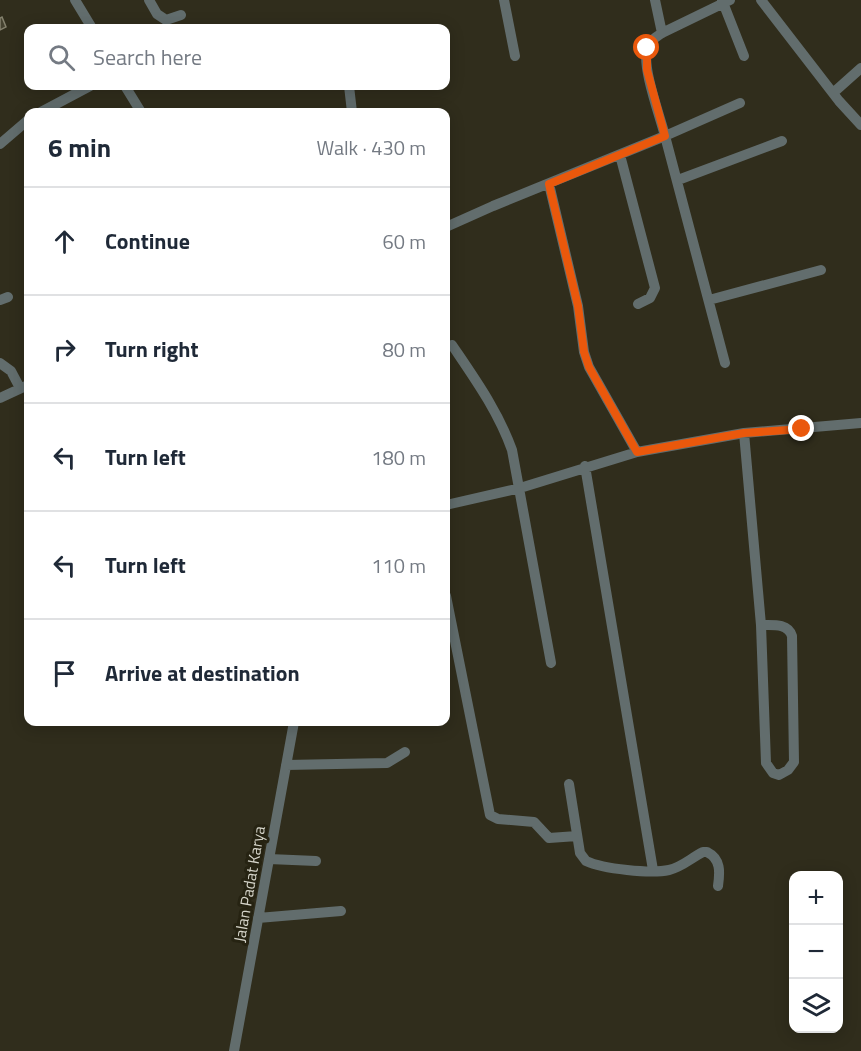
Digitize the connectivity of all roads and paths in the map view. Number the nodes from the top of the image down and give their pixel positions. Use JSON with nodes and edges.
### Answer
{"nodes":[{"id":1,"x":149,"y":0,"type":"edge"},
{"id":2,"x":504,"y":0,"type":"edge"},
{"id":3,"x":655,"y":0,"type":"edge"},
{"id":4,"x":761,"y":0,"type":"edge"},
{"id":5,"x":77,"y":1,"type":"edge"},
{"id":6,"x":726,"y":1,"type":"edge"},
{"id":7,"x":182,"y":15,"type":"dead end"},
{"id":8,"x":90,"y":24,"type":"edge"},
{"id":9,"x":662,"y":33,"type":"junction"},
{"id":10,"x":515,"y":56,"type":"dead end"},
{"id":11,"x":744,"y":56,"type":"dead end"},
{"id":12,"x":861,"y":68,"type":"edge"},
{"id":13,"x":82,"y":90,"type":"edge"},
{"id":14,"x":127,"y":90,"type":"edge"},
{"id":15,"x":349,"y":90,"type":"edge"},
{"id":16,"x":833,"y":93,"type":"junction"},
{"id":17,"x":740,"y":103,"type":"dead end"},
{"id":18,"x":49,"y":108,"type":"edge"},
{"id":19,"x":139,"y":108,"type":"edge"},
{"id":20,"x":352,"y":108,"type":"edge"},
{"id":21,"x":24,"y":123,"type":"edge"},
{"id":22,"x":861,"y":125,"type":"edge"},
{"id":23,"x":665,"y":136,"type":"junction"},
{"id":24,"x":782,"y":141,"type":"dead end"},
{"id":25,"x":0,"y":144,"type":"edge"},
{"id":26,"x":620,"y":155,"type":"junction"},
{"id":27,"x":678,"y":180,"type":"junction"},
{"id":28,"x":549,"y":184,"type":"junction"},
{"id":29,"x":450,"y":225,"type":"edge"},
{"id":30,"x":821,"y":270,"type":"dead end"},
{"id":31,"x":709,"y":300,"type":"junction"},
{"id":32,"x":638,"y":304,"type":"dead end"},
{"id":33,"x":452,"y":345,"type":"dead end"},
{"id":34,"x":0,"y":363,"type":"edge"},
{"id":35,"x":725,"y":363,"type":"dead end"},
{"id":36,"x":24,"y":387,"type":"edge"},
{"id":37,"x":0,"y":398,"type":"edge"},
{"id":38,"x":861,"y":423,"type":"edge"},
{"id":39,"x":744,"y":433,"type":"junction"},
{"id":40,"x":637,"y":452,"type":"junction"},
{"id":41,"x":585,"y":466,"type":"junction"},
{"id":42,"x":520,"y":488,"type":"junction"},
{"id":43,"x":450,"y":504,"type":"edge"},
{"id":44,"x":450,"y":616,"type":"edge"},
{"id":45,"x":761,"y":625,"type":"junction"},
{"id":46,"x":551,"y":663,"type":"dead end"},
{"id":47,"x":293,"y":726,"type":"edge"},
{"id":48,"x":405,"y":752,"type":"dead end"},
{"id":49,"x":286,"y":765,"type":"junction"},
{"id":50,"x":569,"y":784,"type":"dead end"},
{"id":51,"x":577,"y":836,"type":"junction"},
{"id":52,"x":269,"y":859,"type":"junction"},
{"id":53,"x":316,"y":861,"type":"dead end"},
{"id":54,"x":653,"y":870,"type":"junction"},
{"id":55,"x":718,"y":886,"type":"dead end"},
{"id":56,"x":341,"y":911,"type":"dead end"},
{"id":57,"x":258,"y":918,"type":"junction"},
{"id":58,"x":234,"y":1051,"type":"edge"}],
"edges":[{"from":1,"to":7,"type":"street"},
{"from":2,"to":10,"type":"street"},
{"from":3,"to":9,"type":"street"},
{"from":4,"to":16,"type":"street"},
{"from":5,"to":8,"type":"street"},
{"from":6,"to":9,"type":"street"},
{"from":6,"to":11,"type":"street"},
{"from":9,"to":23,"type":"street"},
{"from":12,"to":16,"type":"street"},
{"from":13,"to":18,"type":"street"},
{"from":14,"to":19,"type":"street"},
{"from":15,"to":20,"type":"street"},
{"from":16,"to":22,"type":"street"},
{"from":17,"to":23,"type":"street"},
{"from":21,"to":25,"type":"street"},
{"from":23,"to":26,"type":"street"},
{"from":23,"to":27,"type":"street"},
{"from":24,"to":27,"type":"street"},
{"from":26,"to":28,"type":"street"},
{"from":26,"to":32,"type":"street"},
{"from":27,"to":31,"type":"street"},
{"from":28,"to":29,"type":"street"},
{"from":28,"to":40,"type":"street"},
{"from":30,"to":31,"type":"street"},
{"from":31,"to":35,"type":"street"},
{"from":33,"to":42,"type":"street"},
{"from":34,"to":36,"type":"street"},
{"from":36,"to":37,"type":"street"},
{"from":38,"to":39,"type":"street"},
{"from":39,"to":40,"type":"street"},
{"from":39,"to":45,"type":"street"},
{"from":40,"to":41,"type":"street"},
{"from":41,"to":42,"type":"street"},
{"from":41,"to":54,"type":"street"},
{"from":42,"to":43,"type":"street"},
{"from":42,"to":46,"type":"street"},
{"from":44,"to":51,"type":"street"},
{"from":45,"to":45,"type":"street"},
{"from":47,"to":49,"type":"street","name":"Jalan Padat Karya"},
{"from":48,"to":49,"type":"street"},
{"from":49,"to":52,"type":"street","name":"Jalan Padat Karya"},
{"from":50,"to":51,"type":"street"},
{"from":51,"to":54,"type":"street"},
{"from":52,"to":53,"type":"street"},
{"from":52,"to":57,"type":"street","name":"Jalan Padat Karya"},
{"from":54,"to":55,"type":"street"},
{"from":56,"to":57,"type":"street"},
{"from":57,"to":58,"type":"street","name":"Jalan Padat Karya"}]}
